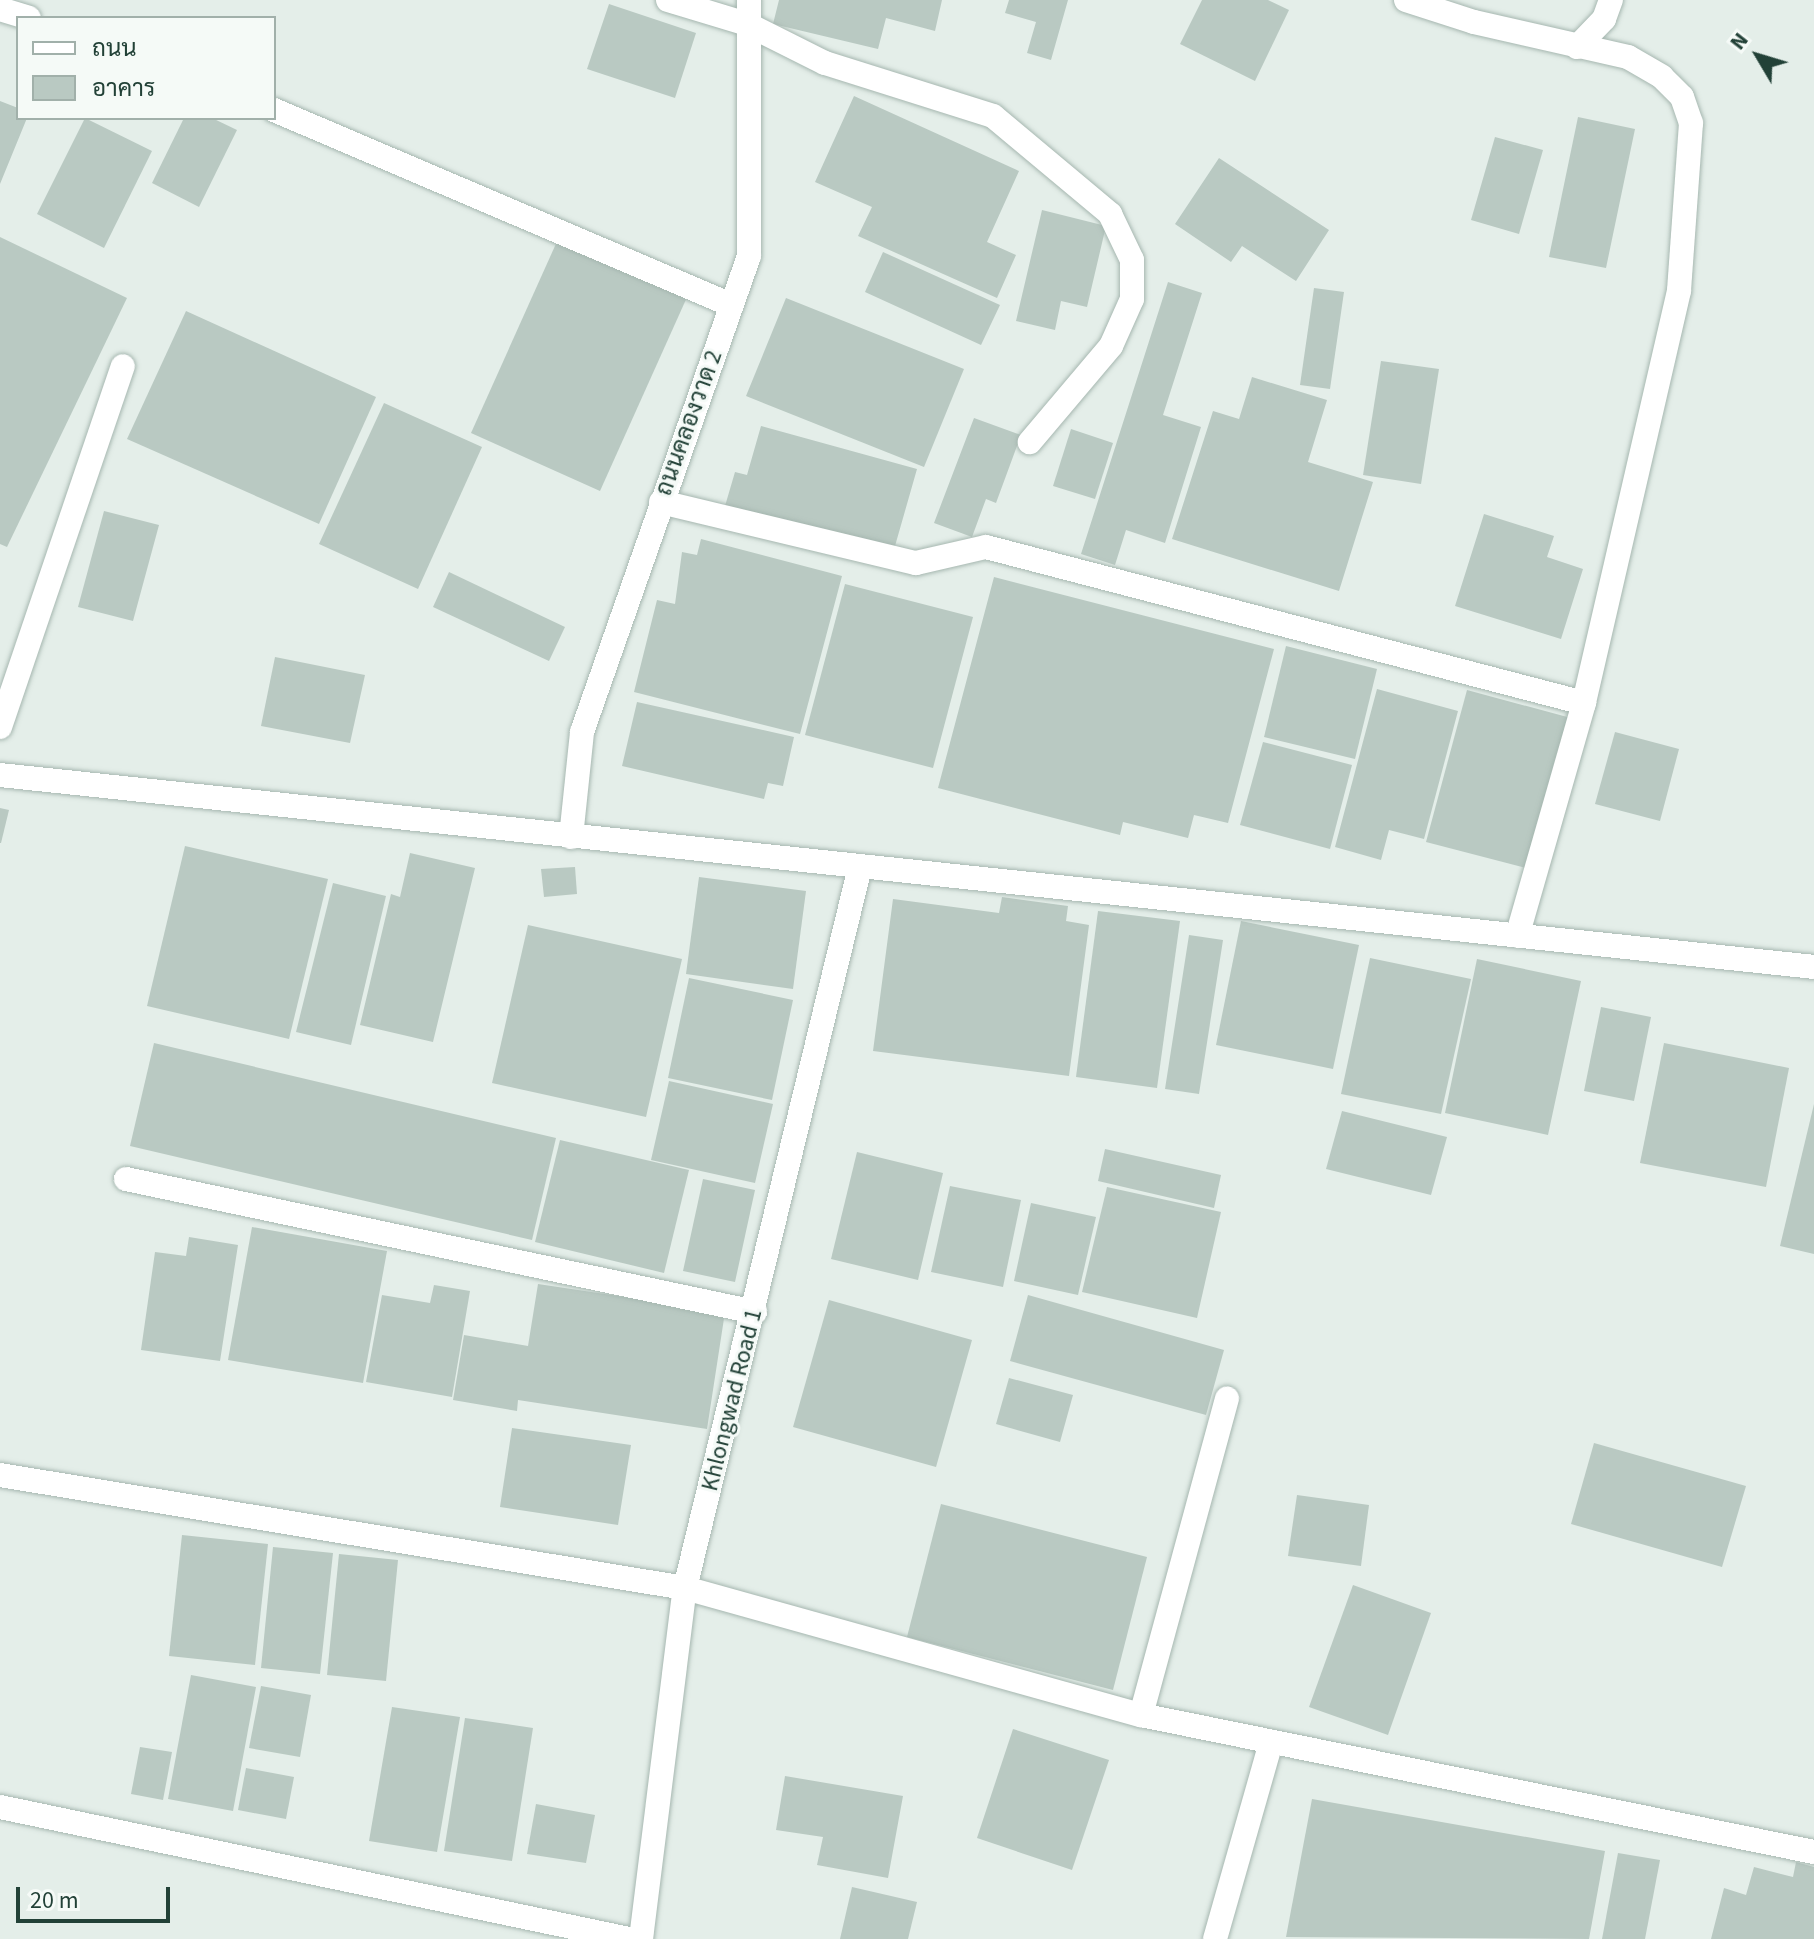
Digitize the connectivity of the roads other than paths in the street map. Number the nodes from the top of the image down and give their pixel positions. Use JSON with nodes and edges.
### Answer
{"nodes":[{"id":1,"x":668,"y":0,"type":"edge"},
{"id":2,"x":1406,"y":0,"type":"edge"},
{"id":3,"x":1611,"y":0,"type":"edge"},
{"id":4,"x":0,"y":9,"type":"edge"},
{"id":5,"x":748,"y":12,"type":"edge"},
{"id":6,"x":23,"y":16,"type":"edge"},
{"id":7,"x":1577,"y":47,"type":"junction"},
{"id":8,"x":276,"y":111,"type":"edge"},
{"id":9,"x":731,"y":305,"type":"junction"},
{"id":10,"x":123,"y":366,"type":"dead end"},
{"id":11,"x":1030,"y":442,"type":"dead end"},
{"id":12,"x":661,"y":502,"type":"junction"},
{"id":13,"x":1584,"y":703,"type":"junction"},
{"id":14,"x":0,"y":727,"type":"edge"},
{"id":15,"x":0,"y":775,"type":"edge"},
{"id":16,"x":571,"y":837,"type":"junction"},
{"id":17,"x":860,"y":867,"type":"junction"},
{"id":18,"x":1517,"y":936,"type":"junction"},
{"id":19,"x":1814,"y":967,"type":"edge"},
{"id":20,"x":126,"y":1179,"type":"dead end"},
{"id":21,"x":755,"y":1312,"type":"junction"},
{"id":22,"x":1227,"y":1398,"type":"dead end"},
{"id":23,"x":0,"y":1475,"type":"edge"},
{"id":24,"x":685,"y":1588,"type":"junction"},
{"id":25,"x":1141,"y":1715,"type":"junction"},
{"id":26,"x":1271,"y":1742,"type":"junction"},
{"id":27,"x":0,"y":1807,"type":"edge"},
{"id":28,"x":1814,"y":1852,"type":"edge"},
{"id":29,"x":629,"y":1939,"type":"edge"},
{"id":30,"x":641,"y":1939,"type":"edge"},
{"id":31,"x":1215,"y":1939,"type":"edge"}],
"edges":[{"from":1,"to":5,"type":"street"},
{"from":2,"to":7,"type":"street"},
{"from":3,"to":7,"type":"street"},
{"from":4,"to":6,"type":"street"},
{"from":5,"to":9,"type":"street","name":"ถนนคลองวาด 2"},
{"from":5,"to":11,"type":"street"},
{"from":7,"to":13,"type":"street"},
{"from":8,"to":9,"type":"street"},
{"from":9,"to":12,"type":"street","name":"ถนนคลองวาด 2"},
{"from":10,"to":14,"type":"street"},
{"from":12,"to":13,"type":"street"},
{"from":12,"to":16,"type":"street","name":"ถนนคลองวาด 2"},
{"from":13,"to":18,"type":"street"},
{"from":15,"to":16,"type":"street"},
{"from":16,"to":17,"type":"street"},
{"from":17,"to":18,"type":"street"},
{"from":17,"to":21,"type":"street","name":"Khlongwad Road 1"},
{"from":18,"to":19,"type":"street"},
{"from":20,"to":21,"type":"street"},
{"from":21,"to":24,"type":"street","name":"Khlongwad Road 1"},
{"from":22,"to":25,"type":"street"},
{"from":23,"to":24,"type":"street"},
{"from":24,"to":25,"type":"street"},
{"from":24,"to":30,"type":"street","name":"Khlongwad Road 1"},
{"from":25,"to":26,"type":"street"},
{"from":26,"to":28,"type":"street"},
{"from":26,"to":31,"type":"street"},
{"from":27,"to":29,"type":"street"}]}
